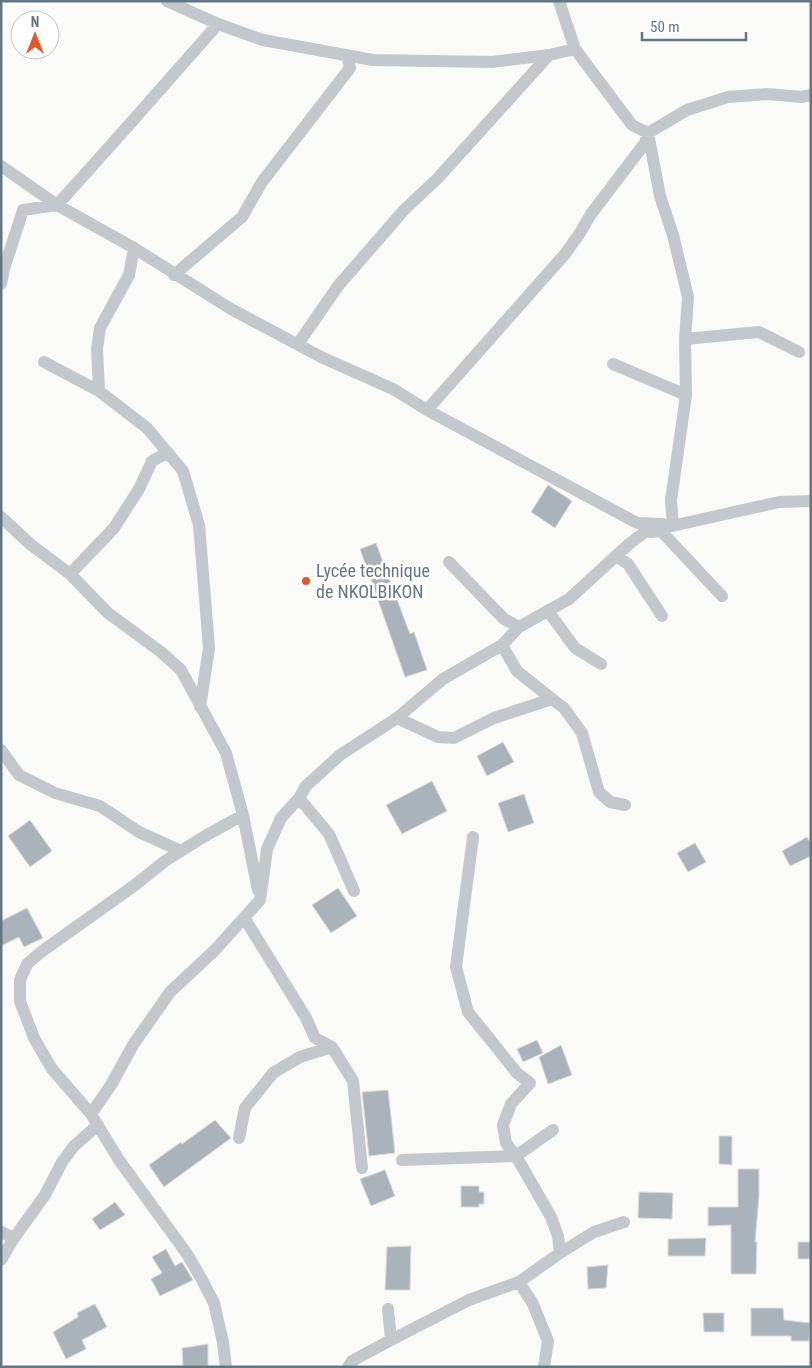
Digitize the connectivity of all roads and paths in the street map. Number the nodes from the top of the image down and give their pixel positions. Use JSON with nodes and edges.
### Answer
{"nodes":[{"id":1,"x":167,"y":1,"type":"edge"},
{"id":2,"x":559,"y":1,"type":"edge"},
{"id":3,"x":218,"y":24,"type":"junction"},
{"id":4,"x":575,"y":49,"type":"junction"},
{"id":5,"x":347,"y":54,"type":"junction"},
{"id":6,"x":549,"y":55,"type":"junction"},
{"id":7,"x":811,"y":95,"type":"edge"},
{"id":8,"x":648,"y":132,"type":"junction"},
{"id":9,"x":1,"y":166,"type":"edge"},
{"id":10,"x":57,"y":205,"type":"junction"},
{"id":11,"x":134,"y":248,"type":"junction"},
{"id":12,"x":174,"y":274,"type":"junction"},
{"id":13,"x":1,"y":284,"type":"edge"},
{"id":14,"x":686,"y":339,"type":"junction"},
{"id":15,"x":298,"y":344,"type":"junction"},
{"id":16,"x":799,"y":352,"type":"dead end"},
{"id":17,"x":44,"y":362,"type":"dead end"},
{"id":18,"x":613,"y":364,"type":"dead end"},
{"id":19,"x":99,"y":391,"type":"junction"},
{"id":20,"x":686,"y":395,"type":"junction"},
{"id":21,"x":427,"y":410,"type":"junction"},
{"id":22,"x":167,"y":453,"type":"junction"},
{"id":23,"x":811,"y":501,"type":"edge"},
{"id":24,"x":1,"y":517,"type":"edge"},
{"id":25,"x":673,"y":525,"type":"junction"},
{"id":26,"x":645,"y":532,"type":"junction"},
{"id":27,"x":616,"y":556,"type":"junction"},
{"id":28,"x":449,"y":562,"type":"dead end"},
{"id":29,"x":70,"y":574,"type":"junction"},
{"id":30,"x":722,"y":596,"type":"dead end"},
{"id":31,"x":548,"y":611,"type":"junction"},
{"id":32,"x":662,"y":616,"type":"dead end"},
{"id":33,"x":520,"y":626,"type":"junction"},
{"id":34,"x":502,"y":645,"type":"junction"},
{"id":35,"x":600,"y":664,"type":"dead end"},
{"id":36,"x":552,"y":699,"type":"junction"},
{"id":37,"x":200,"y":707,"type":"junction"},
{"id":38,"x":397,"y":718,"type":"junction"},
{"id":39,"x":1,"y":750,"type":"edge"},
{"id":40,"x":299,"y":798,"type":"junction"},
{"id":41,"x":625,"y":805,"type":"dead end"},
{"id":42,"x":243,"y":815,"type":"junction"},
{"id":43,"x":474,"y":837,"type":"dead end"},
{"id":44,"x":181,"y":851,"type":"junction"},
{"id":45,"x":354,"y":891,"type":"dead end"},
{"id":46,"x":260,"y":900,"type":"junction"},
{"id":47,"x":245,"y":919,"type":"junction"},
{"id":48,"x":332,"y":1047,"type":"junction"},
{"id":49,"x":90,"y":1114,"type":"junction"},
{"id":50,"x":98,"y":1125,"type":"junction"},
{"id":51,"x":553,"y":1130,"type":"dead end"},
{"id":52,"x":239,"y":1138,"type":"dead end"},
{"id":53,"x":516,"y":1156,"type":"junction"},
{"id":54,"x":402,"y":1160,"type":"dead end"},
{"id":55,"x":362,"y":1168,"type":"dead end"},
{"id":56,"x":624,"y":1222,"type":"dead end"},
{"id":57,"x":1,"y":1232,"type":"edge"},
{"id":58,"x":14,"y":1238,"type":"junction"},
{"id":59,"x":560,"y":1253,"type":"junction"},
{"id":60,"x":1,"y":1260,"type":"edge"},
{"id":61,"x":520,"y":1282,"type":"junction"},
{"id":62,"x":388,"y":1309,"type":"dead end"},
{"id":63,"x":392,"y":1340,"type":"junction"},
{"id":64,"x":226,"y":1367,"type":"edge"},
{"id":65,"x":348,"y":1367,"type":"edge"},
{"id":66,"x":544,"y":1367,"type":"edge"}],
"edges":[{"from":1,"to":3,"type":"street"},
{"from":2,"to":4,"type":"street"},
{"from":3,"to":5,"type":"street"},
{"from":3,"to":10,"type":"street"},
{"from":4,"to":6,"type":"street"},
{"from":4,"to":8,"type":"street"},
{"from":5,"to":6,"type":"street"},
{"from":5,"to":12,"type":"street"},
{"from":6,"to":15,"type":"street"},
{"from":7,"to":8,"type":"street"},
{"from":8,"to":14,"type":"street"},
{"from":8,"to":21,"type":"street"},
{"from":9,"to":10,"type":"street"},
{"from":10,"to":11,"type":"street"},
{"from":10,"to":13,"type":"street"},
{"from":11,"to":12,"type":"street"},
{"from":11,"to":19,"type":"street"},
{"from":12,"to":15,"type":"street"},
{"from":14,"to":16,"type":"street"},
{"from":14,"to":20,"type":"street"},
{"from":15,"to":21,"type":"street"},
{"from":17,"to":19,"type":"street"},
{"from":18,"to":20,"type":"street"},
{"from":19,"to":22,"type":"street"},
{"from":20,"to":25,"type":"street"},
{"from":21,"to":25,"type":"street"},
{"from":22,"to":29,"type":"street"},
{"from":22,"to":37,"type":"street"},
{"from":23,"to":25,"type":"street"},
{"from":24,"to":29,"type":"street"},
{"from":25,"to":26,"type":"street"},
{"from":26,"to":27,"type":"street"},
{"from":26,"to":30,"type":"street"},
{"from":27,"to":31,"type":"street"},
{"from":27,"to":32,"type":"street"},
{"from":28,"to":33,"type":"street"},
{"from":29,"to":37,"type":"street"},
{"from":31,"to":33,"type":"street"},
{"from":31,"to":35,"type":"street"},
{"from":33,"to":34,"type":"street"},
{"from":34,"to":36,"type":"street"},
{"from":34,"to":38,"type":"street"},
{"from":36,"to":38,"type":"street"},
{"from":36,"to":41,"type":"street"},
{"from":37,"to":42,"type":"street"},
{"from":38,"to":40,"type":"street"},
{"from":39,"to":44,"type":"street"},
{"from":40,"to":45,"type":"street"},
{"from":40,"to":46,"type":"street"},
{"from":42,"to":44,"type":"street"},
{"from":42,"to":46,"type":"street"},
{"from":43,"to":53,"type":"street"},
{"from":44,"to":49,"type":"street"},
{"from":46,"to":47,"type":"street"},
{"from":47,"to":48,"type":"street"},
{"from":47,"to":49,"type":"street"},
{"from":48,"to":52,"type":"street"},
{"from":48,"to":55,"type":"street"},
{"from":49,"to":50,"type":"street"},
{"from":50,"to":58,"type":"street"},
{"from":50,"to":64,"type":"street"},
{"from":51,"to":53,"type":"street"},
{"from":53,"to":54,"type":"street"},
{"from":53,"to":59,"type":"street"},
{"from":56,"to":59,"type":"street"},
{"from":57,"to":58,"type":"street"},
{"from":58,"to":60,"type":"street"},
{"from":59,"to":61,"type":"street"},
{"from":61,"to":63,"type":"street"},
{"from":61,"to":66,"type":"street"},
{"from":62,"to":63,"type":"street"},
{"from":63,"to":65,"type":"street"}]}
